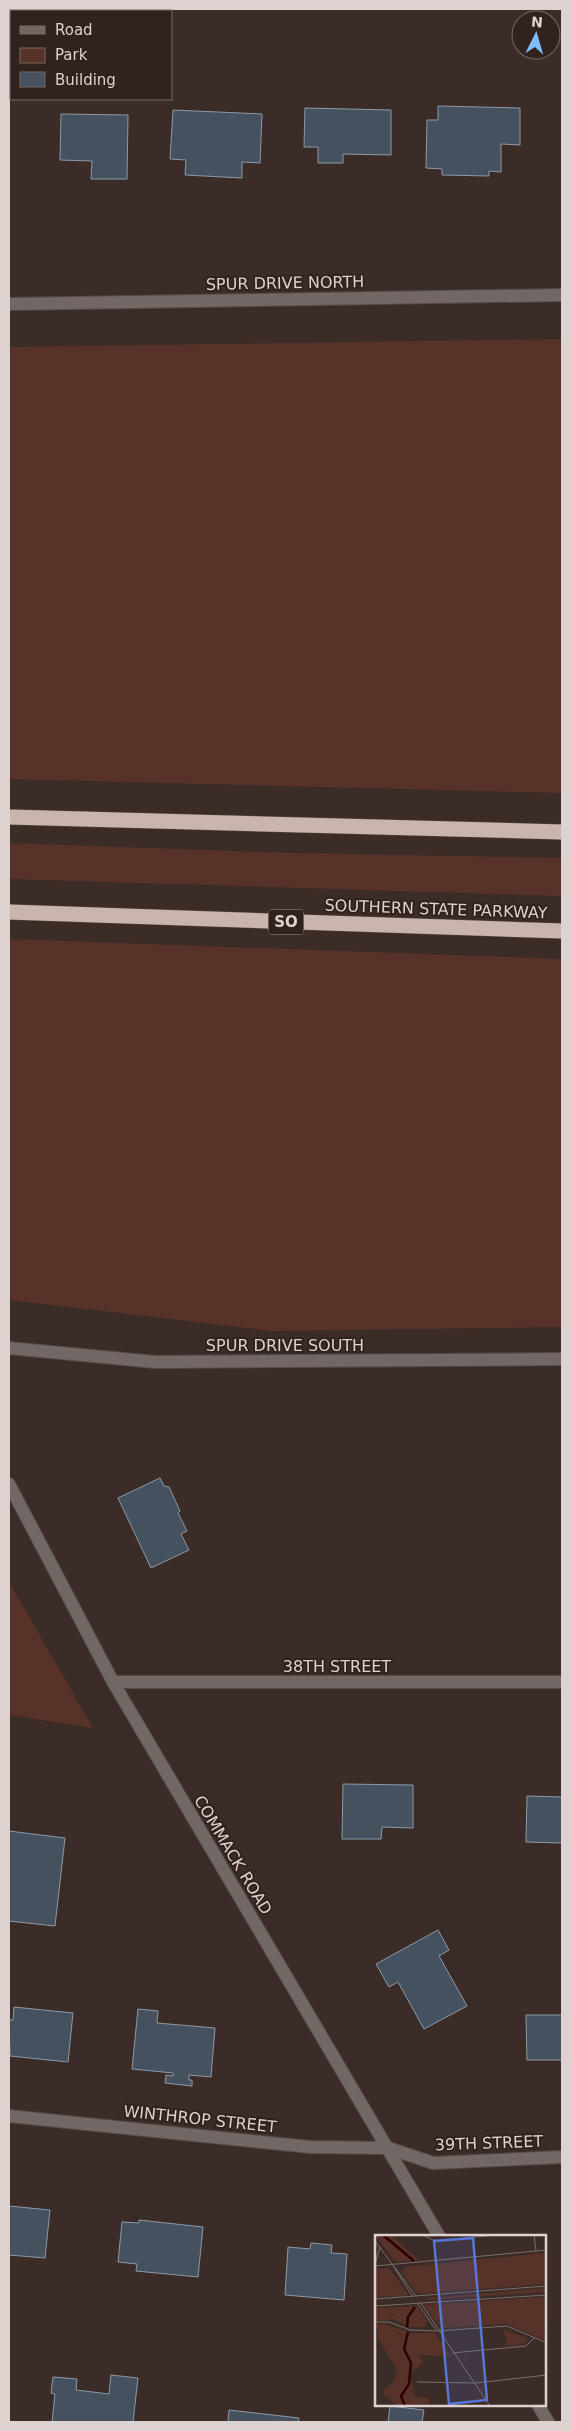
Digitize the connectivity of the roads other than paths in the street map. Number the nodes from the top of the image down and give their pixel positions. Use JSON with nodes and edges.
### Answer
{"nodes":[{"id":1,"x":562,"y":295,"type":"edge"},
{"id":2,"x":9,"y":304,"type":"edge"},
{"id":3,"x":9,"y":817,"type":"edge"},
{"id":4,"x":562,"y":832,"type":"edge"},
{"id":5,"x":9,"y":912,"type":"edge"},
{"id":6,"x":562,"y":931,"type":"edge"},
{"id":7,"x":9,"y":1348,"type":"edge"},
{"id":8,"x":562,"y":1359,"type":"edge"},
{"id":9,"x":9,"y":1484,"type":"edge"},
{"id":10,"x":113,"y":1682,"type":"junction"},
{"id":11,"x":562,"y":1682,"type":"edge"},
{"id":12,"x":9,"y":2116,"type":"edge"},
{"id":13,"x":388,"y":2148,"type":"junction"},
{"id":14,"x":562,"y":2157,"type":"edge"},
{"id":15,"x":438,"y":2235,"type":"edge"},
{"id":16,"x":539,"y":2406,"type":"edge"},
{"id":17,"x":548,"y":2422,"type":"edge"}],
"edges":[{"from":1,"to":2,"type":"street","name":"SPUR DRIVE NORTH"},
{"from":3,"to":4,"type":"highway"},
{"from":5,"to":6,"type":"highway","name":"SOUTHERN STATE PARKWAY","number":"SO"},
{"from":7,"to":8,"type":"street","name":"SPUR DRIVE SOUTH"},
{"from":9,"to":10,"type":"street","name":"COMMACK ROAD"},
{"from":10,"to":11,"type":"street","name":"38TH STREET"},
{"from":10,"to":13,"type":"street","name":"COMMACK ROAD"},
{"from":12,"to":13,"type":"street","name":"WINTHROP STREET"},
{"from":13,"to":14,"type":"street","name":"39TH STREET"},
{"from":13,"to":15,"type":"street","name":"COMMACK ROAD"},
{"from":16,"to":17,"type":"street"}]}
